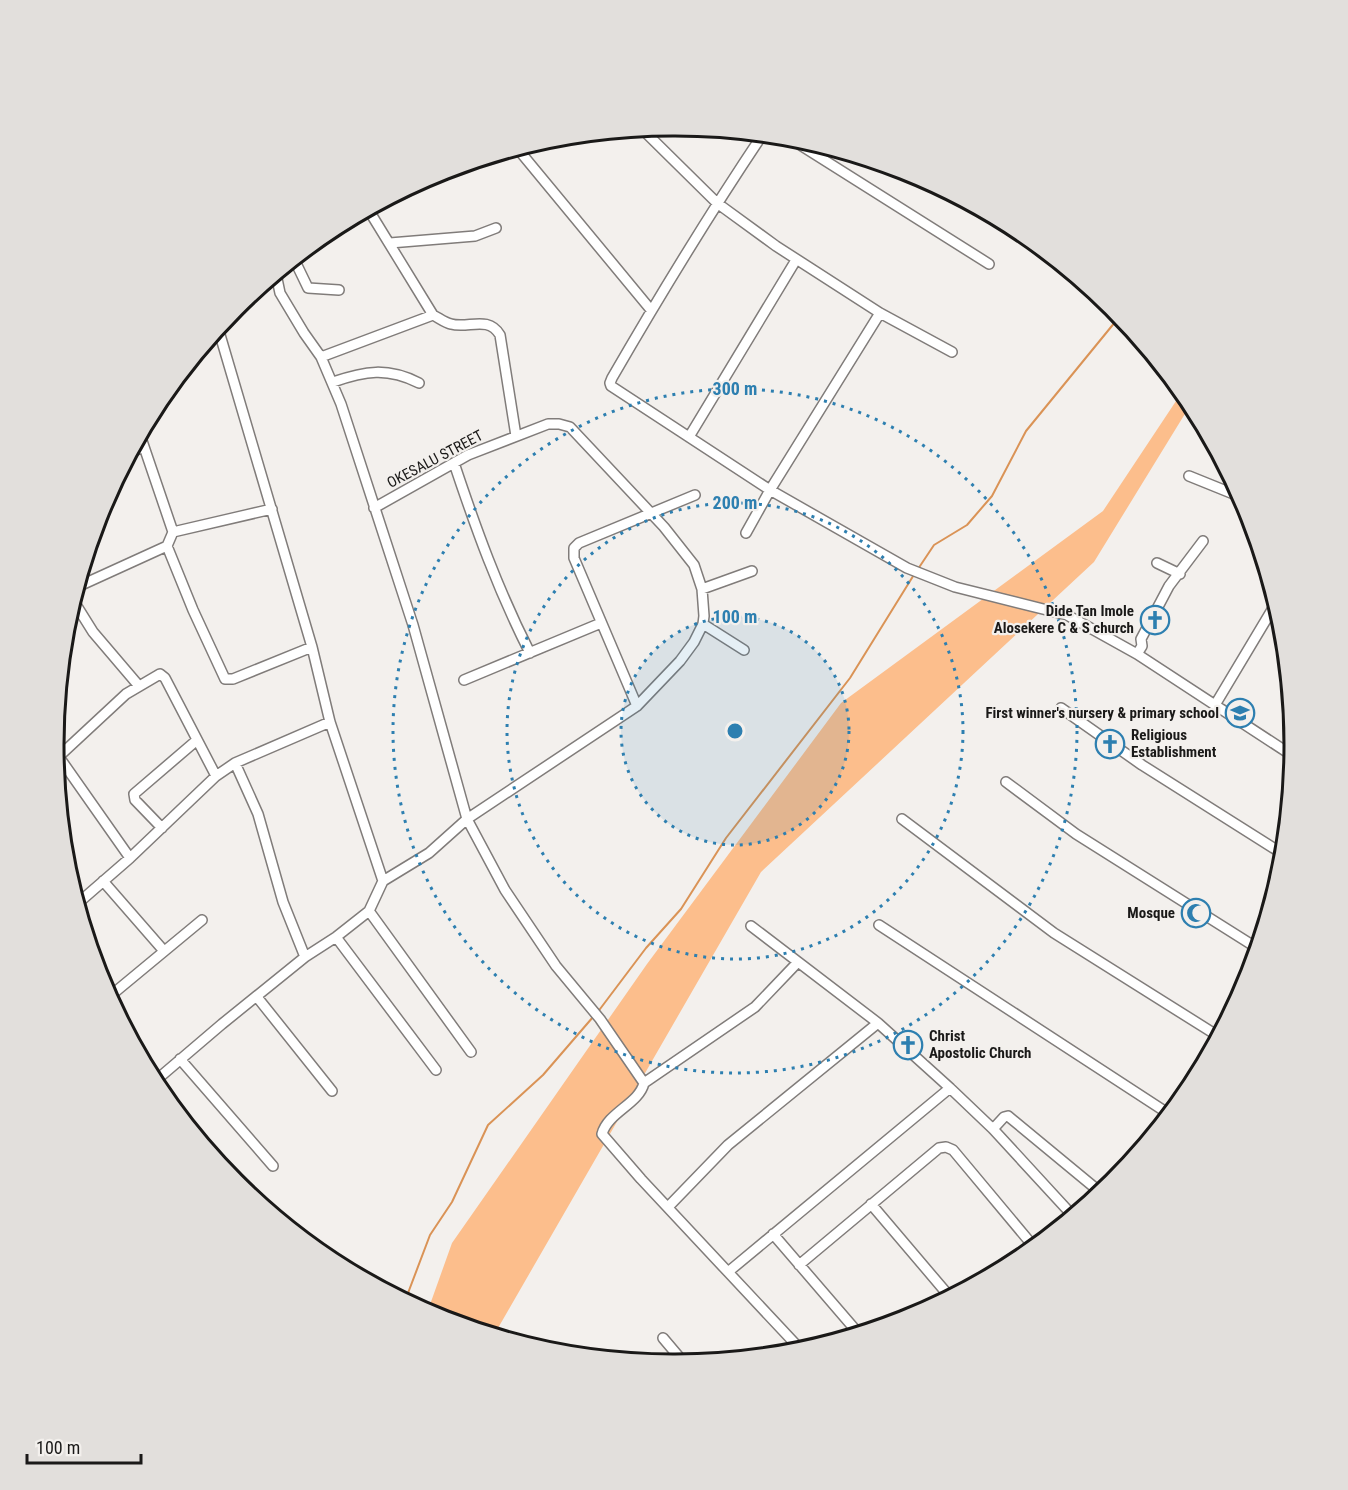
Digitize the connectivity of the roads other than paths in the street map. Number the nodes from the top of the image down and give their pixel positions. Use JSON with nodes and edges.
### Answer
{"nodes":[{"id":1,"x":650,"y":137,"type":"edge"},
{"id":2,"x":758,"y":142,"type":"edge"},
{"id":3,"x":809,"y":151,"type":"edge"},
{"id":4,"x":522,"y":155,"type":"edge"},
{"id":5,"x":717,"y":203,"type":"junction"},
{"id":6,"x":372,"y":215,"type":"edge"},
{"id":7,"x":496,"y":228,"type":"dead end"},
{"id":8,"x":390,"y":243,"type":"junction"},
{"id":9,"x":796,"y":260,"type":"junction"},
{"id":10,"x":988,"y":264,"type":"dead end"},
{"id":11,"x":297,"y":266,"type":"edge"},
{"id":12,"x":278,"y":282,"type":"edge"},
{"id":13,"x":339,"y":290,"type":"dead end"},
{"id":14,"x":651,"y":310,"type":"junction"},
{"id":15,"x":880,"y":312,"type":"junction"},
{"id":16,"x":434,"y":315,"type":"junction"},
{"id":17,"x":221,"y":338,"type":"edge"},
{"id":18,"x":952,"y":352,"type":"dead end"},
{"id":19,"x":321,"y":357,"type":"junction"},
{"id":20,"x":333,"y":382,"type":"junction"},
{"id":21,"x":419,"y":383,"type":"dead end"},
{"id":22,"x":516,"y":436,"type":"junction"},
{"id":23,"x":689,"y":437,"type":"junction"},
{"id":24,"x":144,"y":447,"type":"edge"},
{"id":25,"x":454,"y":463,"type":"junction"},
{"id":26,"x":1190,"y":476,"type":"dead end"},
{"id":27,"x":770,"y":490,"type":"junction"},
{"id":28,"x":1228,"y":492,"type":"edge"},
{"id":29,"x":695,"y":495,"type":"dead end"},
{"id":30,"x":374,"y":508,"type":"junction"},
{"id":31,"x":272,"y":509,"type":"junction"},
{"id":32,"x":649,"y":513,"type":"junction"},
{"id":33,"x":173,"y":532,"type":"junction"},
{"id":34,"x":746,"y":533,"type":"dead end"},
{"id":35,"x":1203,"y":541,"type":"dead end"},
{"id":36,"x":167,"y":546,"type":"junction"},
{"id":37,"x":1157,"y":563,"type":"dead end"},
{"id":38,"x":752,"y":571,"type":"dead end"},
{"id":39,"x":1180,"y":574,"type":"junction"},
{"id":40,"x":86,"y":583,"type":"edge"},
{"id":41,"x":702,"y":589,"type":"junction"},
{"id":42,"x":80,"y":611,"type":"edge"},
{"id":43,"x":1269,"y":614,"type":"edge"},
{"id":44,"x":601,"y":623,"type":"junction"},
{"id":45,"x":704,"y":624,"type":"junction"},
{"id":46,"x":312,"y":647,"type":"junction"},
{"id":47,"x":744,"y":650,"type":"dead end"},
{"id":48,"x":530,"y":653,"type":"junction"},
{"id":49,"x":1137,"y":654,"type":"junction"},
{"id":50,"x":464,"y":680,"type":"dead end"},
{"id":51,"x":139,"y":686,"type":"junction"},
{"id":52,"x":1215,"y":705,"type":"junction"},
{"id":53,"x":637,"y":706,"type":"junction"},
{"id":54,"x":1061,"y":708,"type":"dead end"},
{"id":55,"x":330,"y":722,"type":"junction"},
{"id":56,"x":197,"y":740,"type":"junction"},
{"id":57,"x":1284,"y":750,"type":"edge"},
{"id":58,"x":64,"y":752,"type":"edge"},
{"id":59,"x":235,"y":763,"type":"junction"},
{"id":60,"x":65,"y":770,"type":"edge"},
{"id":61,"x":216,"y":776,"type":"junction"},
{"id":62,"x":1006,"y":782,"type":"dead end"},
{"id":63,"x":468,"y":819,"type":"junction"},
{"id":64,"x":902,"y":819,"type":"dead end"},
{"id":65,"x":162,"y":828,"type":"junction"},
{"id":66,"x":1274,"y":849,"type":"edge"},
{"id":67,"x":130,"y":858,"type":"junction"},
{"id":68,"x":103,"y":880,"type":"junction"},
{"id":69,"x":383,"y":881,"type":"junction"},
{"id":70,"x":84,"y":898,"type":"edge"},
{"id":71,"x":369,"y":911,"type":"junction"},
{"id":72,"x":202,"y":920,"type":"dead end"},
{"id":73,"x":751,"y":926,"type":"dead end"},
{"id":74,"x":879,"y":926,"type":"dead end"},
{"id":75,"x":336,"y":937,"type":"junction"},
{"id":76,"x":1250,"y":944,"type":"edge"},
{"id":77,"x":164,"y":951,"type":"junction"},
{"id":78,"x":305,"y":957,"type":"junction"},
{"id":79,"x":798,"y":962,"type":"junction"},
{"id":80,"x":117,"y":991,"type":"edge"},
{"id":81,"x":257,"y":997,"type":"junction"},
{"id":82,"x":878,"y":1023,"type":"junction"},
{"id":83,"x":1212,"y":1032,"type":"edge"},
{"id":84,"x":471,"y":1052,"type":"dead end"},
{"id":85,"x":180,"y":1059,"type":"junction"},
{"id":86,"x":436,"y":1070,"type":"dead end"},
{"id":87,"x":162,"y":1075,"type":"edge"},
{"id":88,"x":644,"y":1083,"type":"junction"},
{"id":89,"x":951,"y":1088,"type":"junction"},
{"id":90,"x":332,"y":1090,"type":"dead end"},
{"id":91,"x":1162,"y":1110,"type":"edge"},
{"id":92,"x":993,"y":1129,"type":"junction"},
{"id":93,"x":273,"y":1166,"type":"dead end"},
{"id":94,"x":1094,"y":1187,"type":"edge"},
{"id":95,"x":871,"y":1204,"type":"junction"},
{"id":96,"x":669,"y":1206,"type":"junction"},
{"id":97,"x":1068,"y":1210,"type":"edge"},
{"id":98,"x":773,"y":1234,"type":"junction"},
{"id":99,"x":1029,"y":1241,"type":"edge"},
{"id":100,"x":799,"y":1265,"type":"junction"},
{"id":101,"x":728,"y":1272,"type":"junction"},
{"id":102,"x":945,"y":1291,"type":"edge"},
{"id":103,"x":853,"y":1327,"type":"edge"},
{"id":104,"x":663,"y":1338,"type":"dead end"},
{"id":105,"x":794,"y":1343,"type":"edge"},
{"id":106,"x":677,"y":1354,"type":"edge"}],
"edges":[{"from":1,"to":5,"type":"street"},
{"from":2,"to":5,"type":"street"},
{"from":3,"to":10,"type":"street"},
{"from":4,"to":14,"type":"street"},
{"from":5,"to":9,"type":"street"},
{"from":5,"to":14,"type":"street"},
{"from":6,"to":8,"type":"street"},
{"from":7,"to":8,"type":"street"},
{"from":8,"to":16,"type":"street"},
{"from":9,"to":15,"type":"street"},
{"from":9,"to":23,"type":"street"},
{"from":11,"to":13,"type":"street"},
{"from":12,"to":19,"type":"street"},
{"from":14,"to":23,"type":"street"},
{"from":15,"to":18,"type":"street"},
{"from":15,"to":27,"type":"street"},
{"from":16,"to":19,"type":"street"},
{"from":16,"to":22,"type":"street"},
{"from":17,"to":31,"type":"street"},
{"from":19,"to":20,"type":"street"},
{"from":20,"to":21,"type":"street"},
{"from":20,"to":30,"type":"street"},
{"from":22,"to":25,"type":"street","name":"OKESALU STREET"},
{"from":22,"to":32,"type":"street","name":"OKESALU STREET"},
{"from":23,"to":27,"type":"street"},
{"from":24,"to":33,"type":"street"},
{"from":25,"to":30,"type":"street","name":"OKESALU STREET"},
{"from":25,"to":48,"type":"street"},
{"from":26,"to":28,"type":"street"},
{"from":27,"to":34,"type":"street"},
{"from":27,"to":49,"type":"street"},
{"from":29,"to":32,"type":"street"},
{"from":30,"to":63,"type":"street"},
{"from":31,"to":33,"type":"street"},
{"from":31,"to":46,"type":"street"},
{"from":32,"to":41,"type":"street","name":"OKESALU STREET"},
{"from":32,"to":44,"type":"street"},
{"from":33,"to":36,"type":"street"},
{"from":35,"to":39,"type":"street"},
{"from":36,"to":40,"type":"street"},
{"from":36,"to":46,"type":"street"},
{"from":37,"to":39,"type":"street"},
{"from":38,"to":41,"type":"street"},
{"from":39,"to":49,"type":"street"},
{"from":41,"to":45,"type":"street","name":"OKESALU STREET"},
{"from":42,"to":51,"type":"street"},
{"from":43,"to":52,"type":"street"},
{"from":44,"to":48,"type":"street"},
{"from":44,"to":53,"type":"street"},
{"from":45,"to":47,"type":"street"},
{"from":45,"to":53,"type":"street"},
{"from":46,"to":55,"type":"street"},
{"from":48,"to":50,"type":"street"},
{"from":49,"to":52,"type":"street"},
{"from":51,"to":56,"type":"street"},
{"from":51,"to":58,"type":"street"},
{"from":52,"to":57,"type":"street"},
{"from":53,"to":63,"type":"street"},
{"from":54,"to":66,"type":"street"},
{"from":55,"to":59,"type":"street"},
{"from":55,"to":69,"type":"street"},
{"from":56,"to":61,"type":"street"},
{"from":56,"to":65,"type":"street"},
{"from":59,"to":61,"type":"street"},
{"from":59,"to":78,"type":"street"},
{"from":60,"to":67,"type":"street"},
{"from":61,"to":65,"type":"street"},
{"from":62,"to":76,"type":"street"},
{"from":63,"to":69,"type":"street"},
{"from":63,"to":88,"type":"street"},
{"from":64,"to":83,"type":"street"},
{"from":65,"to":67,"type":"street"},
{"from":67,"to":68,"type":"street"},
{"from":68,"to":70,"type":"street"},
{"from":68,"to":77,"type":"street"},
{"from":69,"to":71,"type":"street"},
{"from":71,"to":75,"type":"street"},
{"from":71,"to":84,"type":"street"},
{"from":72,"to":77,"type":"street"},
{"from":73,"to":79,"type":"street"},
{"from":74,"to":91,"type":"street"},
{"from":75,"to":78,"type":"street"},
{"from":75,"to":86,"type":"street"},
{"from":77,"to":80,"type":"street"},
{"from":78,"to":81,"type":"street"},
{"from":79,"to":82,"type":"street"},
{"from":79,"to":88,"type":"street"},
{"from":81,"to":85,"type":"street"},
{"from":81,"to":90,"type":"street"},
{"from":82,"to":89,"type":"street"},
{"from":82,"to":96,"type":"street"},
{"from":85,"to":87,"type":"street"},
{"from":85,"to":93,"type":"street"},
{"from":88,"to":96,"type":"street"},
{"from":89,"to":92,"type":"street"},
{"from":89,"to":98,"type":"street"},
{"from":92,"to":94,"type":"street"},
{"from":92,"to":97,"type":"street"},
{"from":95,"to":99,"type":"street"},
{"from":95,"to":100,"type":"street"},
{"from":95,"to":102,"type":"street"},
{"from":96,"to":101,"type":"street"},
{"from":98,"to":100,"type":"street"},
{"from":98,"to":101,"type":"street"},
{"from":100,"to":103,"type":"street"},
{"from":101,"to":105,"type":"street"},
{"from":104,"to":106,"type":"street"}]}
